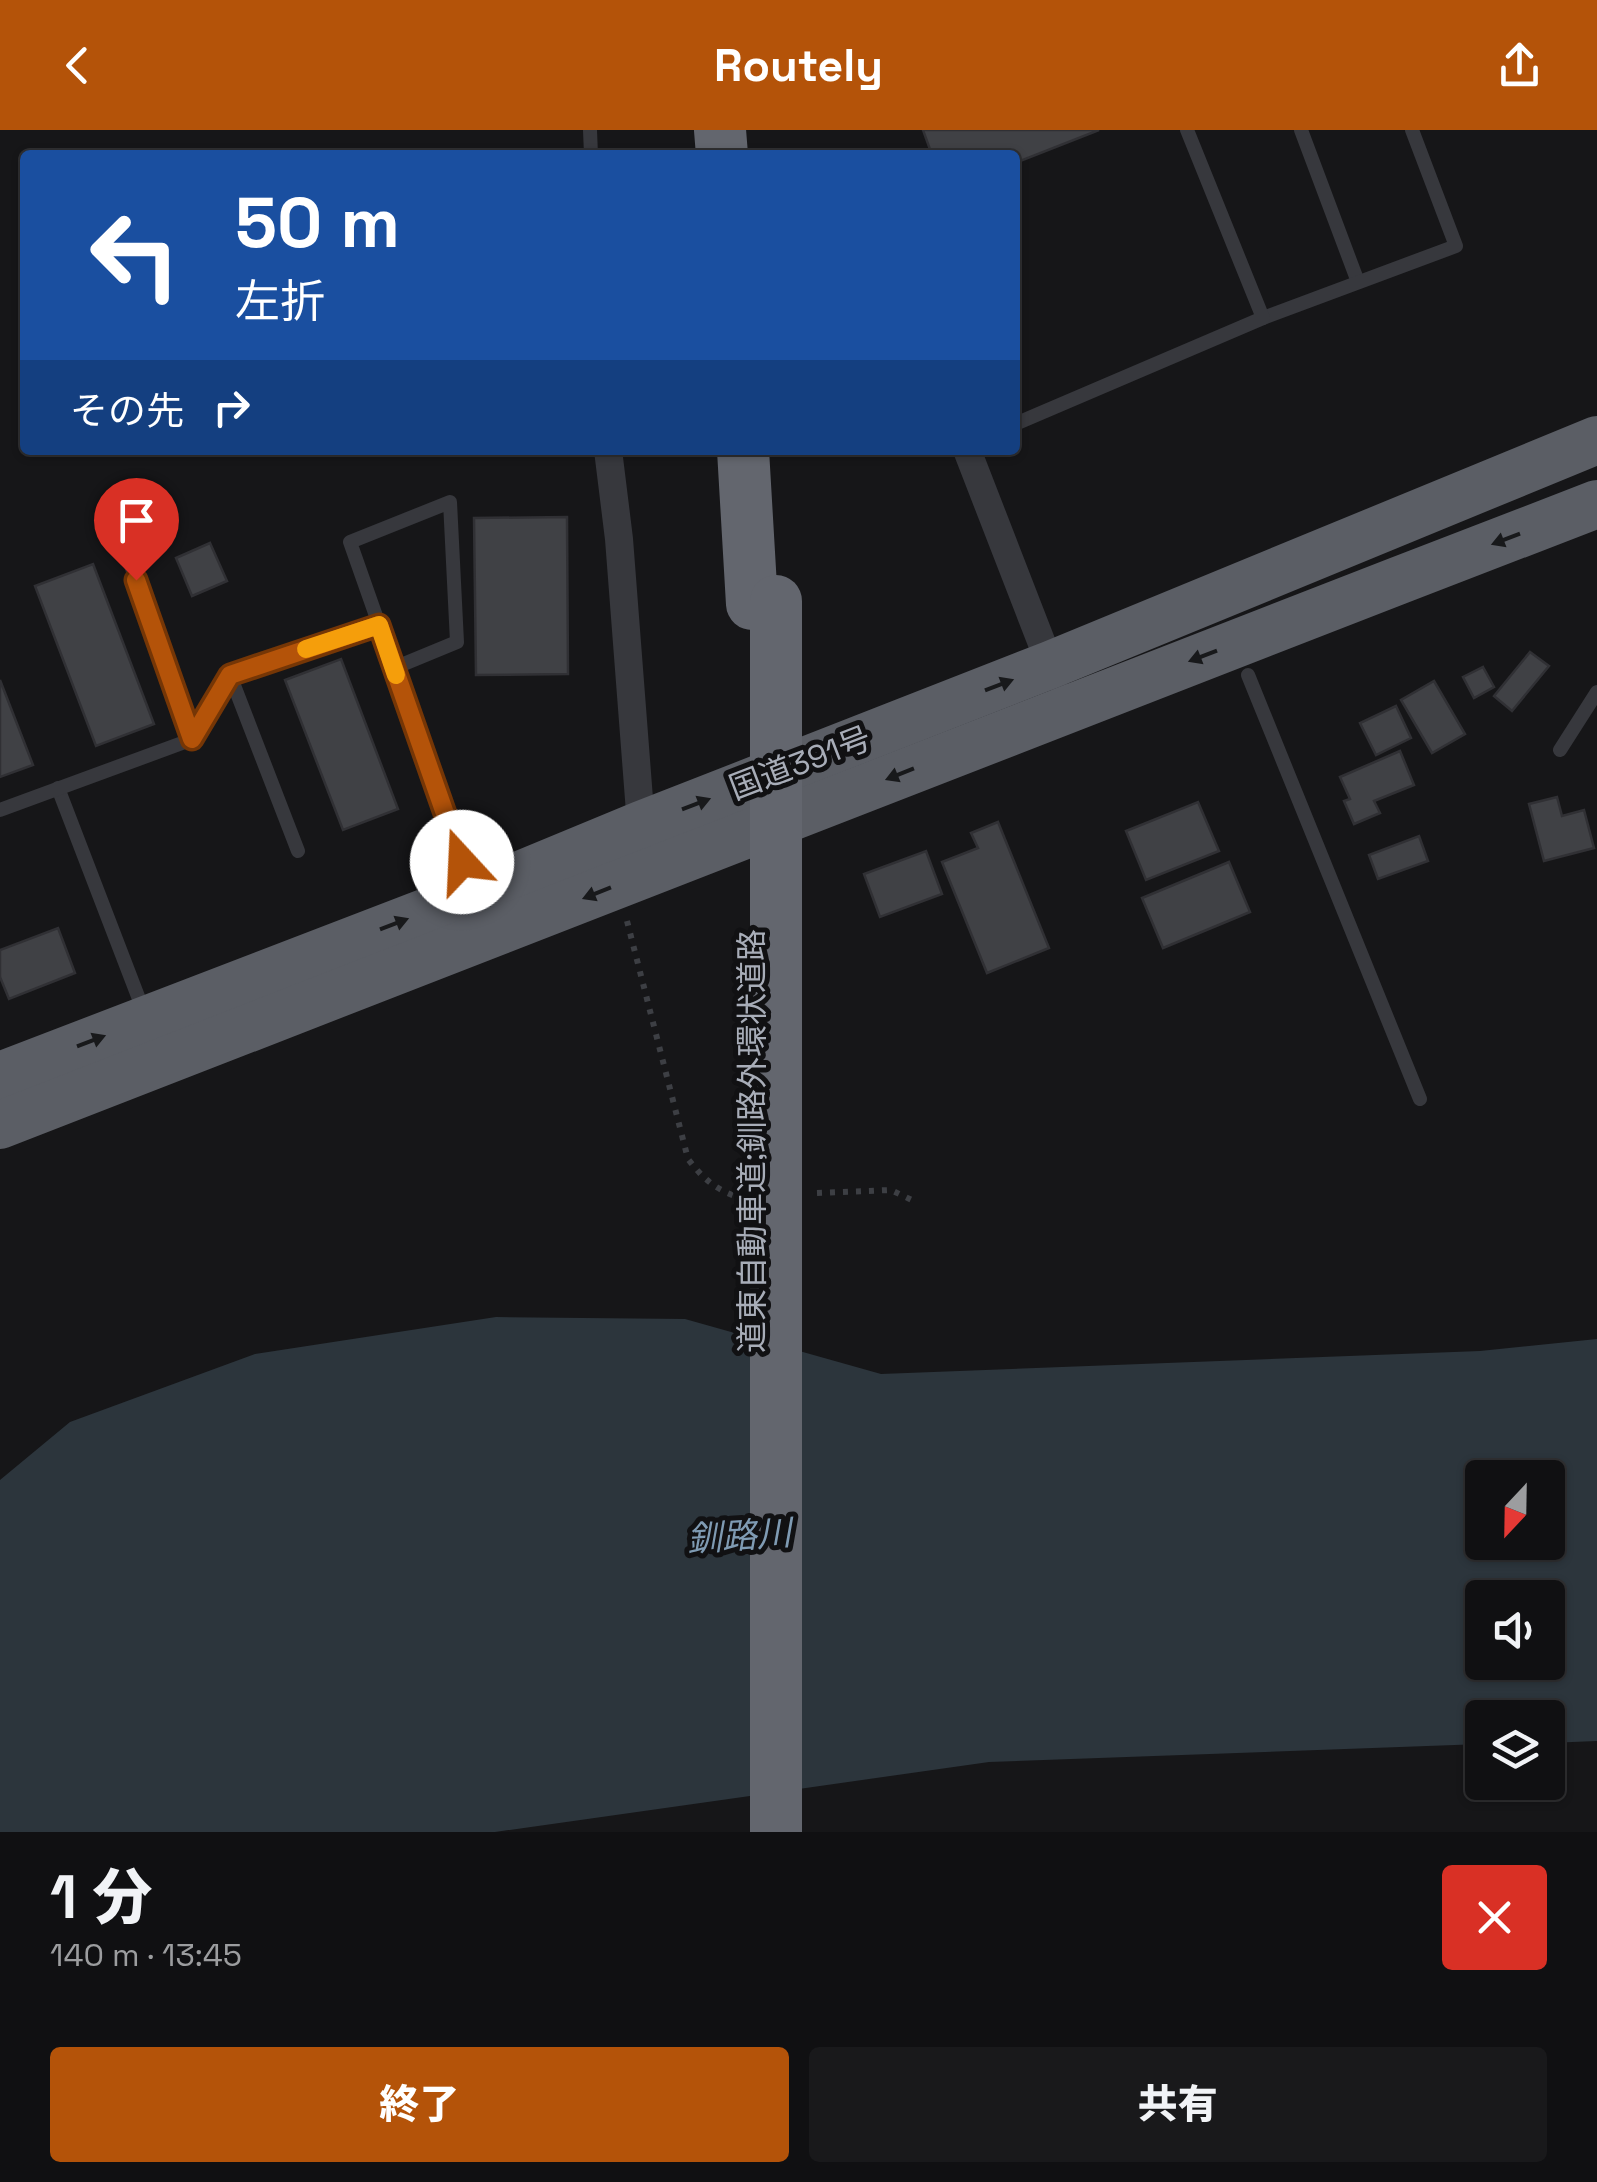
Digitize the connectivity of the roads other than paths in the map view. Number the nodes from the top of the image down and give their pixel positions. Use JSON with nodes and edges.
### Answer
{"nodes":[{"id":1,"x":1187,"y":130,"type":"edge"},
{"id":2,"x":1301,"y":130,"type":"edge"},
{"id":3,"x":1412,"y":130,"type":"edge"},
{"id":4,"x":1358,"y":282,"type":"junction"},
{"id":5,"x":1263,"y":318,"type":"junction"},
{"id":6,"x":1020,"y":422,"type":"edge"},
{"id":7,"x":1597,"y":440,"type":"edge"},
{"id":8,"x":609,"y":455,"type":"edge"},
{"id":9,"x":745,"y":455,"type":"edge"},
{"id":10,"x":768,"y":455,"type":"edge"},
{"id":11,"x":969,"y":455,"type":"edge"},
{"id":12,"x":1597,"y":504,"type":"edge"},
{"id":13,"x":124,"y":549,"type":"dead end"},
{"id":14,"x":764,"y":603,"type":"junction"},
{"id":15,"x":379,"y":625,"type":"junction"},
{"id":16,"x":394,"y":668,"type":"junction"},
{"id":17,"x":230,"y":675,"type":"junction"},
{"id":18,"x":1248,"y":675,"type":"dead end"},
{"id":19,"x":1058,"y":687,"type":"junction"},
{"id":20,"x":1597,"y":692,"type":"edge"},
{"id":21,"x":192,"y":739,"type":"junction"},
{"id":22,"x":1560,"y":750,"type":"dead end"},
{"id":23,"x":58,"y":788,"type":"junction"},
{"id":24,"x":0,"y":810,"type":"edge"},
{"id":25,"x":641,"y":825,"type":"junction"},
{"id":26,"x":298,"y":851,"type":"dead end"},
{"id":27,"x":481,"y":915,"type":"junction"},
{"id":28,"x":147,"y":1019,"type":"junction"},
{"id":29,"x":0,"y":1076,"type":"edge"},
{"id":30,"x":1420,"y":1099,"type":"dead end"},
{"id":31,"x":0,"y":1125,"type":"edge"},
{"id":32,"x":751,"y":1832,"type":"edge"},
{"id":33,"x":776,"y":1832,"type":"edge"}],
"edges":[{"from":1,"to":5,"type":"lane"},
{"from":2,"to":4,"type":"lane"},
{"from":3,"to":4,"type":"lane"},
{"from":4,"to":5,"type":"lane"},
{"from":5,"to":6,"type":"lane"},
{"from":7,"to":19,"type":"highway","name":"国道391号"},
{"from":8,"to":25,"type":"street"},
{"from":9,"to":14,"type":"highway","name":"道東自動車道;釧路外環状道路"},
{"from":10,"to":14,"type":"highway","name":"道東自動車道;釧路外環状道路"},
{"from":11,"to":19,"type":"street"},
{"from":12,"to":19,"type":"highway","name":"国道391号","one_way":true},
{"from":13,"to":21,"type":"lane"},
{"from":14,"to":32,"type":"highway","name":"道東自動車道;釧路外環状道路"},
{"from":14,"to":33,"type":"highway","name":"道東自動車道;釧路外環状道路","bridge":true},
{"from":15,"to":16,"type":"lane"},
{"from":15,"to":16,"type":"lane"},
{"from":15,"to":17,"type":"lane"},
{"from":16,"to":27,"type":"lane"},
{"from":17,"to":21,"type":"lane"},
{"from":17,"to":26,"type":"lane"},
{"from":18,"to":30,"type":"lane"},
{"from":25,"to":19,"type":"highway","name":"国道391号","one_way":true},
{"from":19,"to":27,"type":"highway","name":"国道391号","one_way":true},
{"from":20,"to":22,"type":"lane"},
{"from":21,"to":23,"type":"lane"},
{"from":23,"to":24,"type":"lane"},
{"from":23,"to":28,"type":"lane"},
{"from":25,"to":27,"type":"highway","name":"国道391号"},
{"from":28,"to":27,"type":"highway","name":"国道391号","one_way":true},
{"from":27,"to":31,"type":"highway","name":"国道391号"},
{"from":29,"to":28,"type":"highway","name":"国道391号","one_way":true}]}
